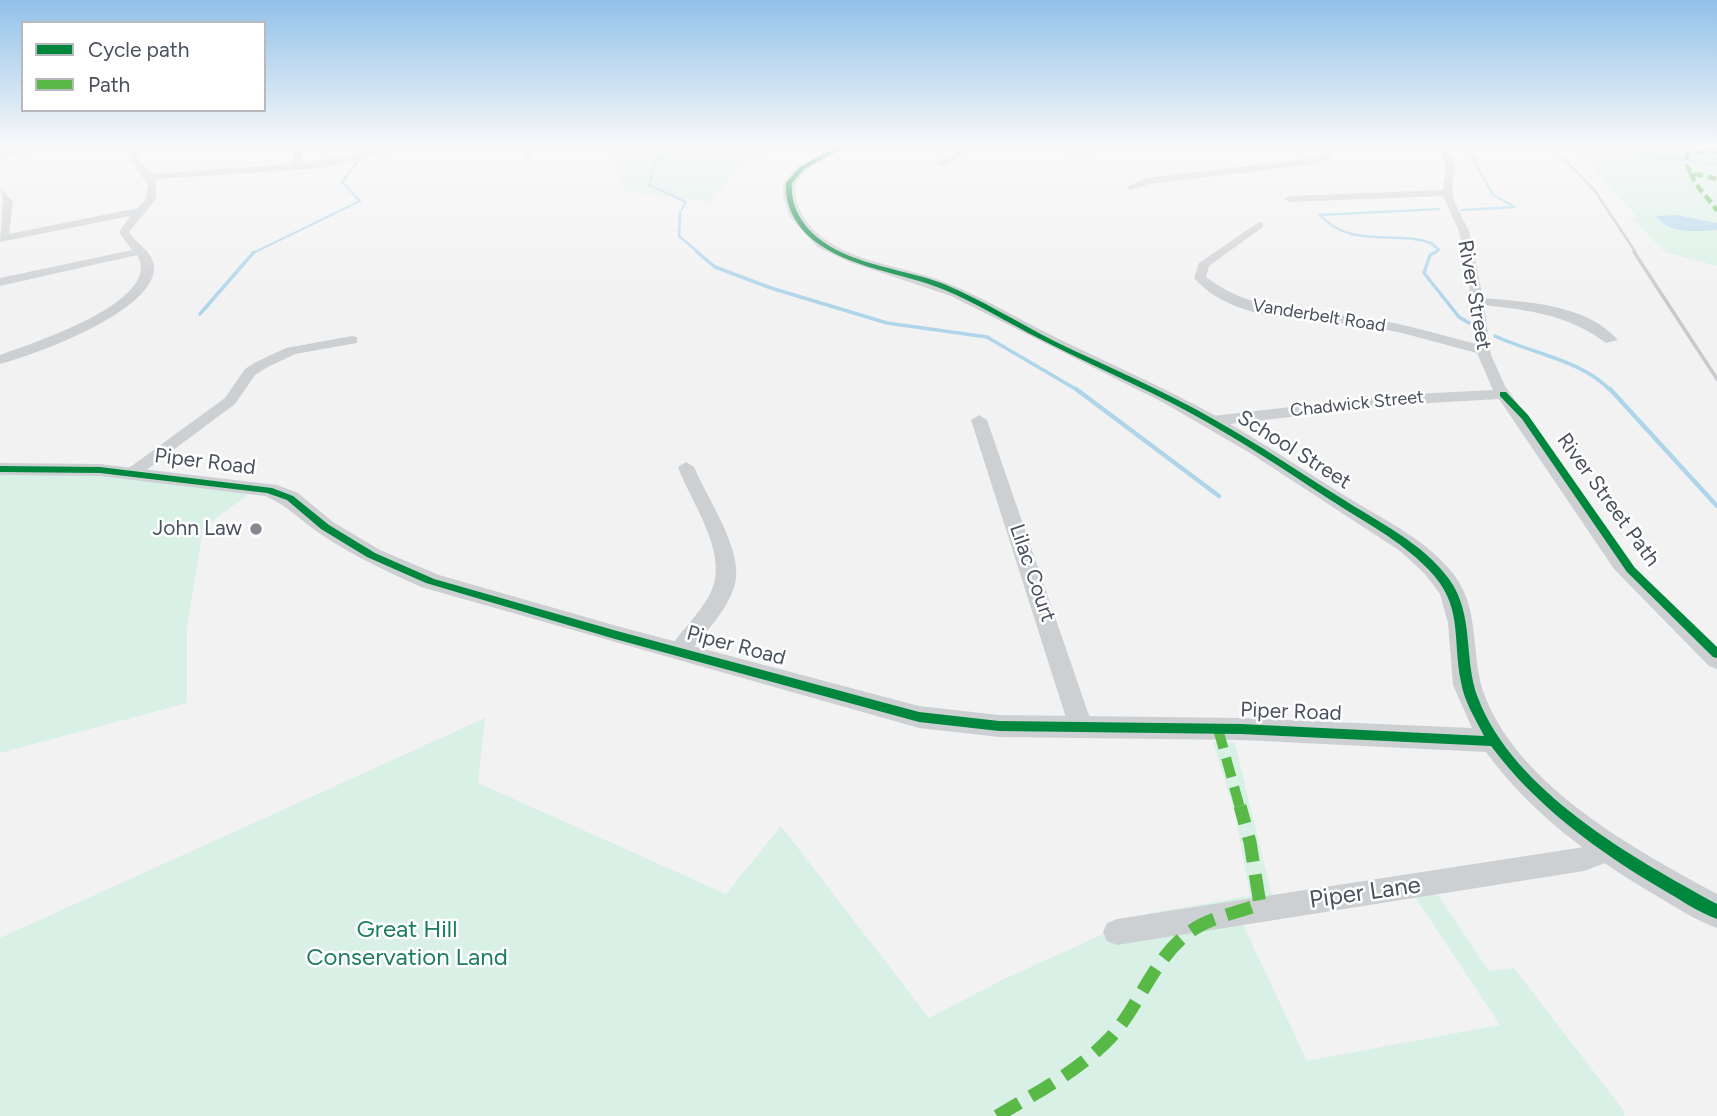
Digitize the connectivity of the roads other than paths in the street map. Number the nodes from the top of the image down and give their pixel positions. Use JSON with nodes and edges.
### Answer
{"nodes":[{"id":1,"x":6,"y":199,"type":"edge"},
{"id":2,"x":151,"y":199,"type":"edge"},
{"id":3,"x":791,"y":199,"type":"edge"},
{"id":4,"x":1450,"y":199,"type":"edge"},
{"id":5,"x":140,"y":211,"type":"junction"},
{"id":6,"x":1259,"y":225,"type":"dead end"},
{"id":7,"x":2,"y":238,"type":"edge"},
{"id":8,"x":142,"y":251,"type":"junction"},
{"id":9,"x":0,"y":282,"type":"edge"},
{"id":10,"x":1478,"y":301,"type":"junction"},
{"id":11,"x":352,"y":340,"type":"dead end"},
{"id":12,"x":1611,"y":340,"type":"dead end"},
{"id":13,"x":1483,"y":350,"type":"junction"},
{"id":14,"x":0,"y":360,"type":"edge"},
{"id":15,"x":1503,"y":394,"type":"junction"},
{"id":16,"x":979,"y":420,"type":"dead end"},
{"id":17,"x":1212,"y":421,"type":"junction"},
{"id":18,"x":686,"y":467,"type":"dead end"},
{"id":19,"x":0,"y":470,"type":"edge"},
{"id":20,"x":131,"y":473,"type":"junction"},
{"id":21,"x":678,"y":651,"type":"junction"},
{"id":22,"x":1717,"y":661,"type":"edge"},
{"id":23,"x":1082,"y":727,"type":"junction"},
{"id":24,"x":1494,"y":741,"type":"junction"},
{"id":25,"x":1612,"y":849,"type":"junction"},
{"id":26,"x":1717,"y":912,"type":"edge"},
{"id":27,"x":1117,"y":932,"type":"dead end"}],
"edges":[{"from":1,"to":7,"type":"street"},
{"from":2,"to":5,"type":"street"},
{"from":3,"to":17,"type":"street","name":"School Street"},
{"from":4,"to":10,"type":"street","name":"River Street"},
{"from":5,"to":7,"type":"street"},
{"from":5,"to":8,"type":"street"},
{"from":6,"to":13,"type":"street","name":"Vanderbelt Road"},
{"from":8,"to":9,"type":"street"},
{"from":8,"to":14,"type":"street"},
{"from":10,"to":12,"type":"street"},
{"from":10,"to":13,"type":"street","name":"River Street"},
{"from":11,"to":20,"type":"street"},
{"from":13,"to":15,"type":"street","name":"River Street"},
{"from":15,"to":17,"type":"street","name":"Chadwick Street"},
{"from":15,"to":22,"type":"street","name":"River Street"},
{"from":16,"to":23,"type":"street","name":"Lilac Court"},
{"from":17,"to":24,"type":"street","name":"School Street"},
{"from":18,"to":21,"type":"street"},
{"from":19,"to":20,"type":"street","name":"Piper Road"},
{"from":20,"to":21,"type":"street","name":"Piper Road"},
{"from":21,"to":23,"type":"street","name":"Piper Road"},
{"from":23,"to":24,"type":"street","name":"Piper Road"},
{"from":24,"to":25,"type":"street","name":"School Street"},
{"from":25,"to":26,"type":"street","name":"School Street"},
{"from":25,"to":27,"type":"street","name":"Piper Lane"}]}
